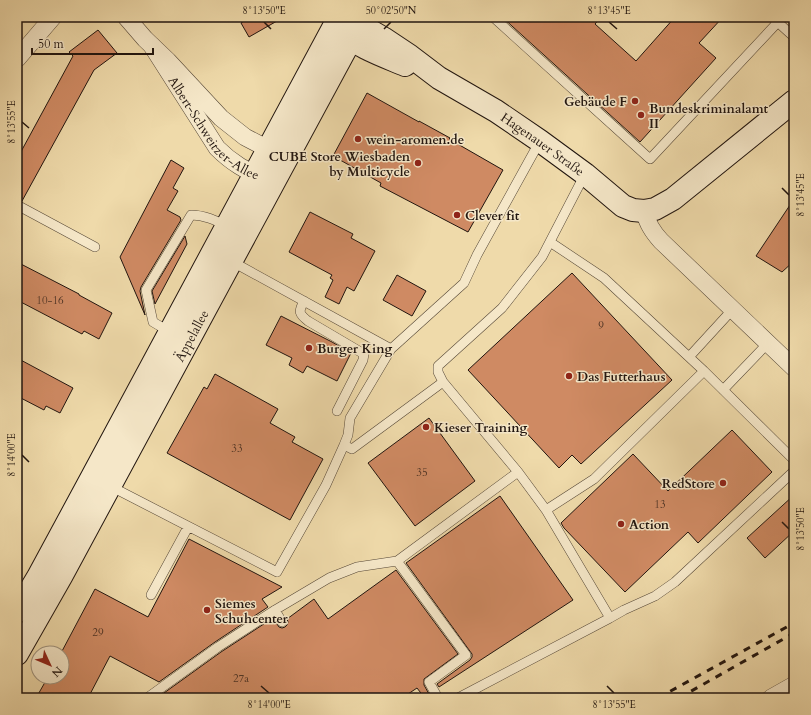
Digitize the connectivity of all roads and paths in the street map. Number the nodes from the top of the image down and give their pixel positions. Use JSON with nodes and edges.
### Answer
{"nodes":[{"id":1,"x":53,"y":17,"type":"edge"},
{"id":2,"x":126,"y":17,"type":"edge"},
{"id":3,"x":493,"y":17,"type":"edge"},
{"id":4,"x":338,"y":20,"type":"edge"},
{"id":5,"x":775,"y":20,"type":"edge"},
{"id":6,"x":358,"y":27,"type":"edge"},
{"id":7,"x":794,"y":36,"type":"edge"},
{"id":8,"x":152,"y":46,"type":"junction"},
{"id":9,"x":17,"y":59,"type":"edge"},
{"id":10,"x":794,"y":102,"type":"edge"},
{"id":11,"x":540,"y":141,"type":"junction"},
{"id":12,"x":268,"y":149,"type":"junction"},
{"id":13,"x":280,"y":173,"type":"junction"},
{"id":14,"x":255,"y":174,"type":"junction"},
{"id":15,"x":585,"y":174,"type":"junction"},
{"id":16,"x":17,"y":205,"type":"edge"},
{"id":17,"x":644,"y":212,"type":"junction"},
{"id":18,"x":227,"y":226,"type":"junction"},
{"id":19,"x":550,"y":242,"type":"junction"},
{"id":20,"x":95,"y":247,"type":"dead end"},
{"id":21,"x":231,"y":261,"type":"junction"},
{"id":22,"x":304,"y":301,"type":"junction"},
{"id":23,"x":733,"y":309,"type":"junction"},
{"id":24,"x":170,"y":332,"type":"junction"},
{"id":25,"x":768,"y":343,"type":"junction"},
{"id":26,"x":391,"y":349,"type":"junction"},
{"id":27,"x":689,"y":357,"type":"junction"},
{"id":28,"x":794,"y":368,"type":"edge"},
{"id":29,"x":704,"y":371,"type":"junction"},
{"id":30,"x":443,"y":382,"type":"junction"},
{"id":31,"x":723,"y":390,"type":"junction"},
{"id":32,"x":337,"y":411,"type":"dead end"},
{"id":33,"x":344,"y":445,"type":"junction"},
{"id":34,"x":794,"y":460,"type":"edge"},
{"id":35,"x":794,"y":470,"type":"edge"},
{"id":36,"x":518,"y":472,"type":"junction"},
{"id":37,"x":101,"y":481,"type":"junction"},
{"id":38,"x":546,"y":510,"type":"junction"},
{"id":39,"x":188,"y":527,"type":"junction"},
{"id":40,"x":396,"y":561,"type":"junction"},
{"id":41,"x":151,"y":595,"type":"dead end"},
{"id":42,"x":275,"y":610,"type":"junction"},
{"id":43,"x":17,"y":612,"type":"edge"},
{"id":44,"x":610,"y":618,"type":"junction"},
{"id":45,"x":282,"y":622,"type":"dead end"},
{"id":46,"x":17,"y":654,"type":"edge"},
{"id":47,"x":794,"y":684,"type":"edge"},
{"id":48,"x":147,"y":698,"type":"edge"},
{"id":49,"x":438,"y":698,"type":"edge"},
{"id":50,"x":458,"y":698,"type":"edge"},
{"id":51,"x":772,"y":698,"type":"edge"}],
"edges":[{"from":1,"to":9,"type":"street"},
{"from":2,"to":8,"type":"street","name":"Albert-Schweitzer-Allee"},
{"from":3,"to":5,"type":"lane"},
{"from":4,"to":6,"type":"main road","name":"Hagenauer Straße"},
{"from":4,"to":12,"type":"main road","name":"Äppelallee"},
{"from":5,"to":7,"type":"lane"},
{"from":6,"to":11,"type":"main road","name":"Hagenauer Straße"},
{"from":6,"to":13,"type":"main road","name":"Äppelallee"},
{"from":8,"to":12,"type":"street","name":"Albert-Schweitzer-Allee"},
{"from":8,"to":14,"type":"street","name":"Albert-Schweitzer-Allee"},
{"from":10,"to":17,"type":"main road"},
{"from":11,"to":15,"type":"main road","name":"Hagenauer Straße"},
{"from":11,"to":26,"type":"lane"},
{"from":12,"to":13,"type":"street","name":"Albert-Schweitzer-Allee"},
{"from":12,"to":14,"type":"main road","name":"Äppelallee"},
{"from":13,"to":14,"type":"street","name":"Albert-Schweitzer-Allee"},
{"from":13,"to":21,"type":"main road","name":"Äppelallee"},
{"from":14,"to":18,"type":"main road","name":"Äppelallee"},
{"from":15,"to":17,"type":"main road","name":"Hagenauer Straße"},
{"from":15,"to":19,"type":"lane"},
{"from":16,"to":20,"type":"lane"},
{"from":17,"to":23,"type":"street"},
{"from":18,"to":24,"type":"main road","name":"Äppelallee"},
{"from":18,"to":24,"type":"lane"},
{"from":19,"to":27,"type":"lane"},
{"from":19,"to":30,"type":"lane"},
{"from":21,"to":22,"type":"lane"},
{"from":21,"to":37,"type":"main road","name":"Äppelallee"},
{"from":22,"to":26,"type":"lane"},
{"from":22,"to":32,"type":"lane"},
{"from":23,"to":25,"type":"street"},
{"from":23,"to":27,"type":"lane"},
{"from":24,"to":37,"type":"main road","name":"Äppelallee"},
{"from":25,"to":28,"type":"street"},
{"from":25,"to":31,"type":"lane"},
{"from":26,"to":33,"type":"lane"},
{"from":27,"to":29,"type":"lane"},
{"from":29,"to":31,"type":"lane"},
{"from":29,"to":38,"type":"lane"},
{"from":30,"to":33,"type":"lane"},
{"from":30,"to":36,"type":"lane"},
{"from":31,"to":34,"type":"lane"},
{"from":33,"to":39,"type":"lane"},
{"from":35,"to":44,"type":"lane"},
{"from":36,"to":38,"type":"lane"},
{"from":36,"to":40,"type":"lane"},
{"from":37,"to":39,"type":"lane"},
{"from":37,"to":43,"type":"main road","name":"Äppelallee"},
{"from":37,"to":46,"type":"main road","name":"Äppelallee"},
{"from":38,"to":44,"type":"lane"},
{"from":39,"to":41,"type":"lane"},
{"from":40,"to":42,"type":"lane"},
{"from":40,"to":49,"type":"lane"},
{"from":42,"to":45,"type":"lane"},
{"from":42,"to":48,"type":"lane"},
{"from":44,"to":50,"type":"lane"},
{"from":47,"to":51,"type":"street"}]}
